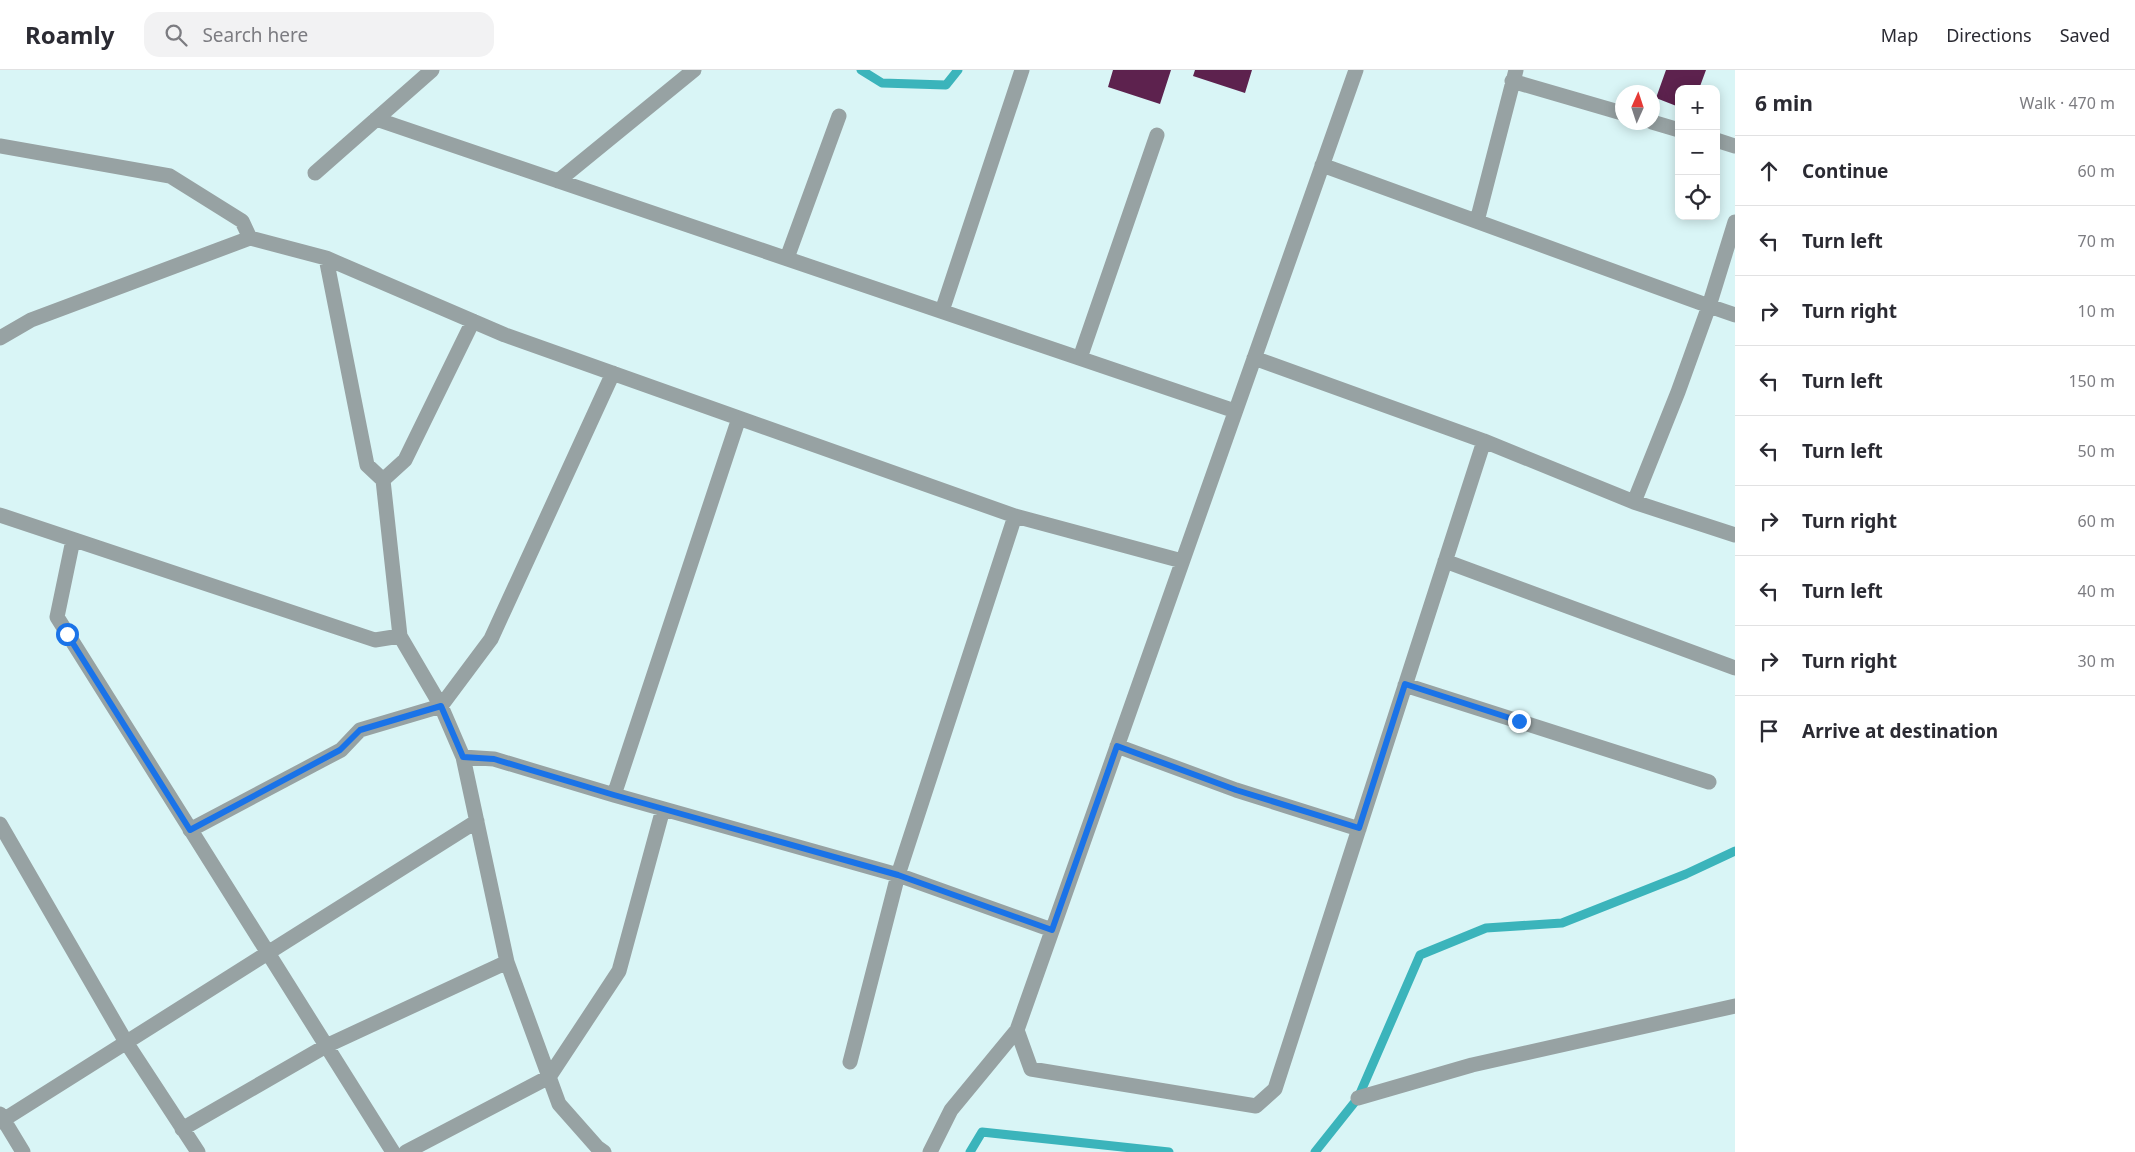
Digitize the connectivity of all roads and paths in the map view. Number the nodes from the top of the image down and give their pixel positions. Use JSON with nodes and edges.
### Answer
{"nodes":[{"id":1,"x":432,"y":70,"type":"edge"},
{"id":2,"x":694,"y":70,"type":"edge"},
{"id":3,"x":1022,"y":70,"type":"edge"},
{"id":4,"x":1356,"y":70,"type":"edge"},
{"id":5,"x":1514,"y":76,"type":"edge"},
{"id":6,"x":1615,"y":111,"type":"edge"},
{"id":7,"x":839,"y":116,"type":"dead end"},
{"id":8,"x":376,"y":119,"type":"junction"},
{"id":9,"x":1660,"y":124,"type":"edge"},
{"id":10,"x":1675,"y":129,"type":"edge"},
{"id":11,"x":1156,"y":135,"type":"dead end"},
{"id":12,"x":1720,"y":141,"type":"edge"},
{"id":13,"x":0,"y":146,"type":"edge"},
{"id":14,"x":1735,"y":146,"type":"edge"},
{"id":15,"x":1322,"y":165,"type":"junction"},
{"id":16,"x":315,"y":173,"type":"dead end"},
{"id":17,"x":558,"y":181,"type":"junction"},
{"id":18,"x":1477,"y":221,"type":"junction"},
{"id":19,"x":1735,"y":222,"type":"edge"},
{"id":20,"x":250,"y":238,"type":"junction"},
{"id":21,"x":326,"y":258,"type":"junction"},
{"id":22,"x":787,"y":258,"type":"junction"},
{"id":23,"x":1710,"y":306,"type":"junction"},
{"id":24,"x":942,"y":311,"type":"junction"},
{"id":25,"x":1735,"y":315,"type":"edge"},
{"id":26,"x":473,"y":321,"type":"junction"},
{"id":27,"x":0,"y":338,"type":"edge"},
{"id":28,"x":1080,"y":358,"type":"junction"},
{"id":29,"x":1254,"y":358,"type":"junction"},
{"id":30,"x":613,"y":373,"type":"junction"},
{"id":31,"x":1235,"y":411,"type":"junction"},
{"id":32,"x":739,"y":418,"type":"junction"},
{"id":33,"x":1484,"y":441,"type":"junction"},
{"id":34,"x":383,"y":480,"type":"junction"},
{"id":35,"x":1634,"y":502,"type":"junction"},
{"id":36,"x":0,"y":515,"type":"edge"},
{"id":37,"x":1015,"y":516,"type":"junction"},
{"id":38,"x":1735,"y":535,"type":"edge"},
{"id":39,"x":73,"y":540,"type":"junction"},
{"id":40,"x":1182,"y":561,"type":"junction"},
{"id":41,"x":1445,"y":561,"type":"junction"},
{"id":42,"x":400,"y":636,"type":"junction"},
{"id":43,"x":1735,"y":668,"type":"edge"},
{"id":44,"x":1405,"y":684,"type":"junction"},
{"id":45,"x":441,"y":706,"type":"junction"},
{"id":46,"x":1117,"y":746,"type":"junction"},
{"id":47,"x":463,"y":757,"type":"junction"},
{"id":48,"x":1709,"y":782,"type":"dead end"},
{"id":49,"x":614,"y":795,"type":"junction"},
{"id":50,"x":663,"y":809,"type":"junction"},
{"id":51,"x":477,"y":821,"type":"junction"},
{"id":52,"x":0,"y":824,"type":"edge"},
{"id":53,"x":1359,"y":828,"type":"junction"},
{"id":54,"x":190,"y":830,"type":"junction"},
{"id":55,"x":898,"y":875,"type":"junction"},
{"id":56,"x":1052,"y":930,"type":"junction"},
{"id":57,"x":268,"y":953,"type":"junction"},
{"id":58,"x":507,"y":962,"type":"junction"},
{"id":59,"x":1735,"y":1006,"type":"edge"},
{"id":60,"x":1017,"y":1030,"type":"junction"},
{"id":61,"x":126,"y":1042,"type":"junction"},
{"id":62,"x":326,"y":1046,"type":"junction"},
{"id":63,"x":850,"y":1062,"type":"dead end"},
{"id":64,"x":549,"y":1077,"type":"junction"},
{"id":65,"x":1358,"y":1098,"type":"dead end"},
{"id":66,"x":1,"y":1119,"type":"edge"},
{"id":67,"x":182,"y":1128,"type":"junction"},
{"id":68,"x":23,"y":1152,"type":"edge"},
{"id":69,"x":198,"y":1152,"type":"edge"},
{"id":70,"x":393,"y":1152,"type":"edge"},
{"id":71,"x":406,"y":1152,"type":"edge"},
{"id":72,"x":604,"y":1152,"type":"edge"},
{"id":73,"x":930,"y":1152,"type":"edge"}],
"edges":[{"from":1,"to":8,"type":"street"},
{"from":2,"to":17,"type":"street"},
{"from":3,"to":24,"type":"street"},
{"from":4,"to":15,"type":"street"},
{"from":5,"to":6,"type":"street"},
{"from":5,"to":18,"type":"street"},
{"from":7,"to":22,"type":"street"},
{"from":8,"to":16,"type":"street"},
{"from":8,"to":17,"type":"street"},
{"from":9,"to":10,"type":"street"},
{"from":11,"to":28,"type":"street"},
{"from":12,"to":14,"type":"street"},
{"from":13,"to":20,"type":"street"},
{"from":15,"to":18,"type":"street"},
{"from":15,"to":29,"type":"street"},
{"from":17,"to":22,"type":"street"},
{"from":18,"to":23,"type":"street"},
{"from":19,"to":23,"type":"street"},
{"from":20,"to":21,"type":"street"},
{"from":20,"to":27,"type":"street"},
{"from":21,"to":26,"type":"street"},
{"from":21,"to":34,"type":"street"},
{"from":22,"to":24,"type":"street"},
{"from":23,"to":25,"type":"street"},
{"from":23,"to":35,"type":"street"},
{"from":24,"to":28,"type":"street"},
{"from":26,"to":30,"type":"street"},
{"from":26,"to":34,"type":"street"},
{"from":28,"to":31,"type":"street"},
{"from":29,"to":31,"type":"street"},
{"from":29,"to":33,"type":"street"},
{"from":30,"to":32,"type":"street"},
{"from":30,"to":45,"type":"street"},
{"from":31,"to":40,"type":"street"},
{"from":32,"to":37,"type":"street"},
{"from":32,"to":49,"type":"street"},
{"from":33,"to":35,"type":"street"},
{"from":33,"to":41,"type":"street"},
{"from":34,"to":42,"type":"street"},
{"from":35,"to":38,"type":"street"},
{"from":36,"to":39,"type":"street"},
{"from":37,"to":40,"type":"street"},
{"from":37,"to":55,"type":"street"},
{"from":39,"to":42,"type":"street"},
{"from":39,"to":54,"type":"street"},
{"from":40,"to":46,"type":"street"},
{"from":41,"to":43,"type":"street"},
{"from":41,"to":44,"type":"street"},
{"from":42,"to":45,"type":"street"},
{"from":44,"to":48,"type":"street"},
{"from":44,"to":53,"type":"street"},
{"from":45,"to":47,"type":"street"},
{"from":45,"to":54,"type":"street"},
{"from":46,"to":53,"type":"street"},
{"from":46,"to":56,"type":"street"},
{"from":47,"to":49,"type":"street"},
{"from":47,"to":51,"type":"street"},
{"from":49,"to":50,"type":"street"},
{"from":50,"to":55,"type":"street"},
{"from":50,"to":64,"type":"street"},
{"from":51,"to":57,"type":"street"},
{"from":51,"to":58,"type":"street"},
{"from":52,"to":61,"type":"street"},
{"from":53,"to":60,"type":"street"},
{"from":54,"to":57,"type":"street"},
{"from":55,"to":56,"type":"street"},
{"from":55,"to":63,"type":"street"},
{"from":56,"to":60,"type":"street"},
{"from":57,"to":61,"type":"street"},
{"from":57,"to":62,"type":"street"},
{"from":58,"to":62,"type":"street"},
{"from":58,"to":64,"type":"street"},
{"from":59,"to":65,"type":"street"},
{"from":60,"to":73,"type":"street"},
{"from":61,"to":66,"type":"street"},
{"from":61,"to":67,"type":"street"},
{"from":62,"to":67,"type":"street"},
{"from":62,"to":70,"type":"street"},
{"from":64,"to":71,"type":"street"},
{"from":64,"to":72,"type":"street"},
{"from":66,"to":68,"type":"street"},
{"from":67,"to":69,"type":"street"}]}
